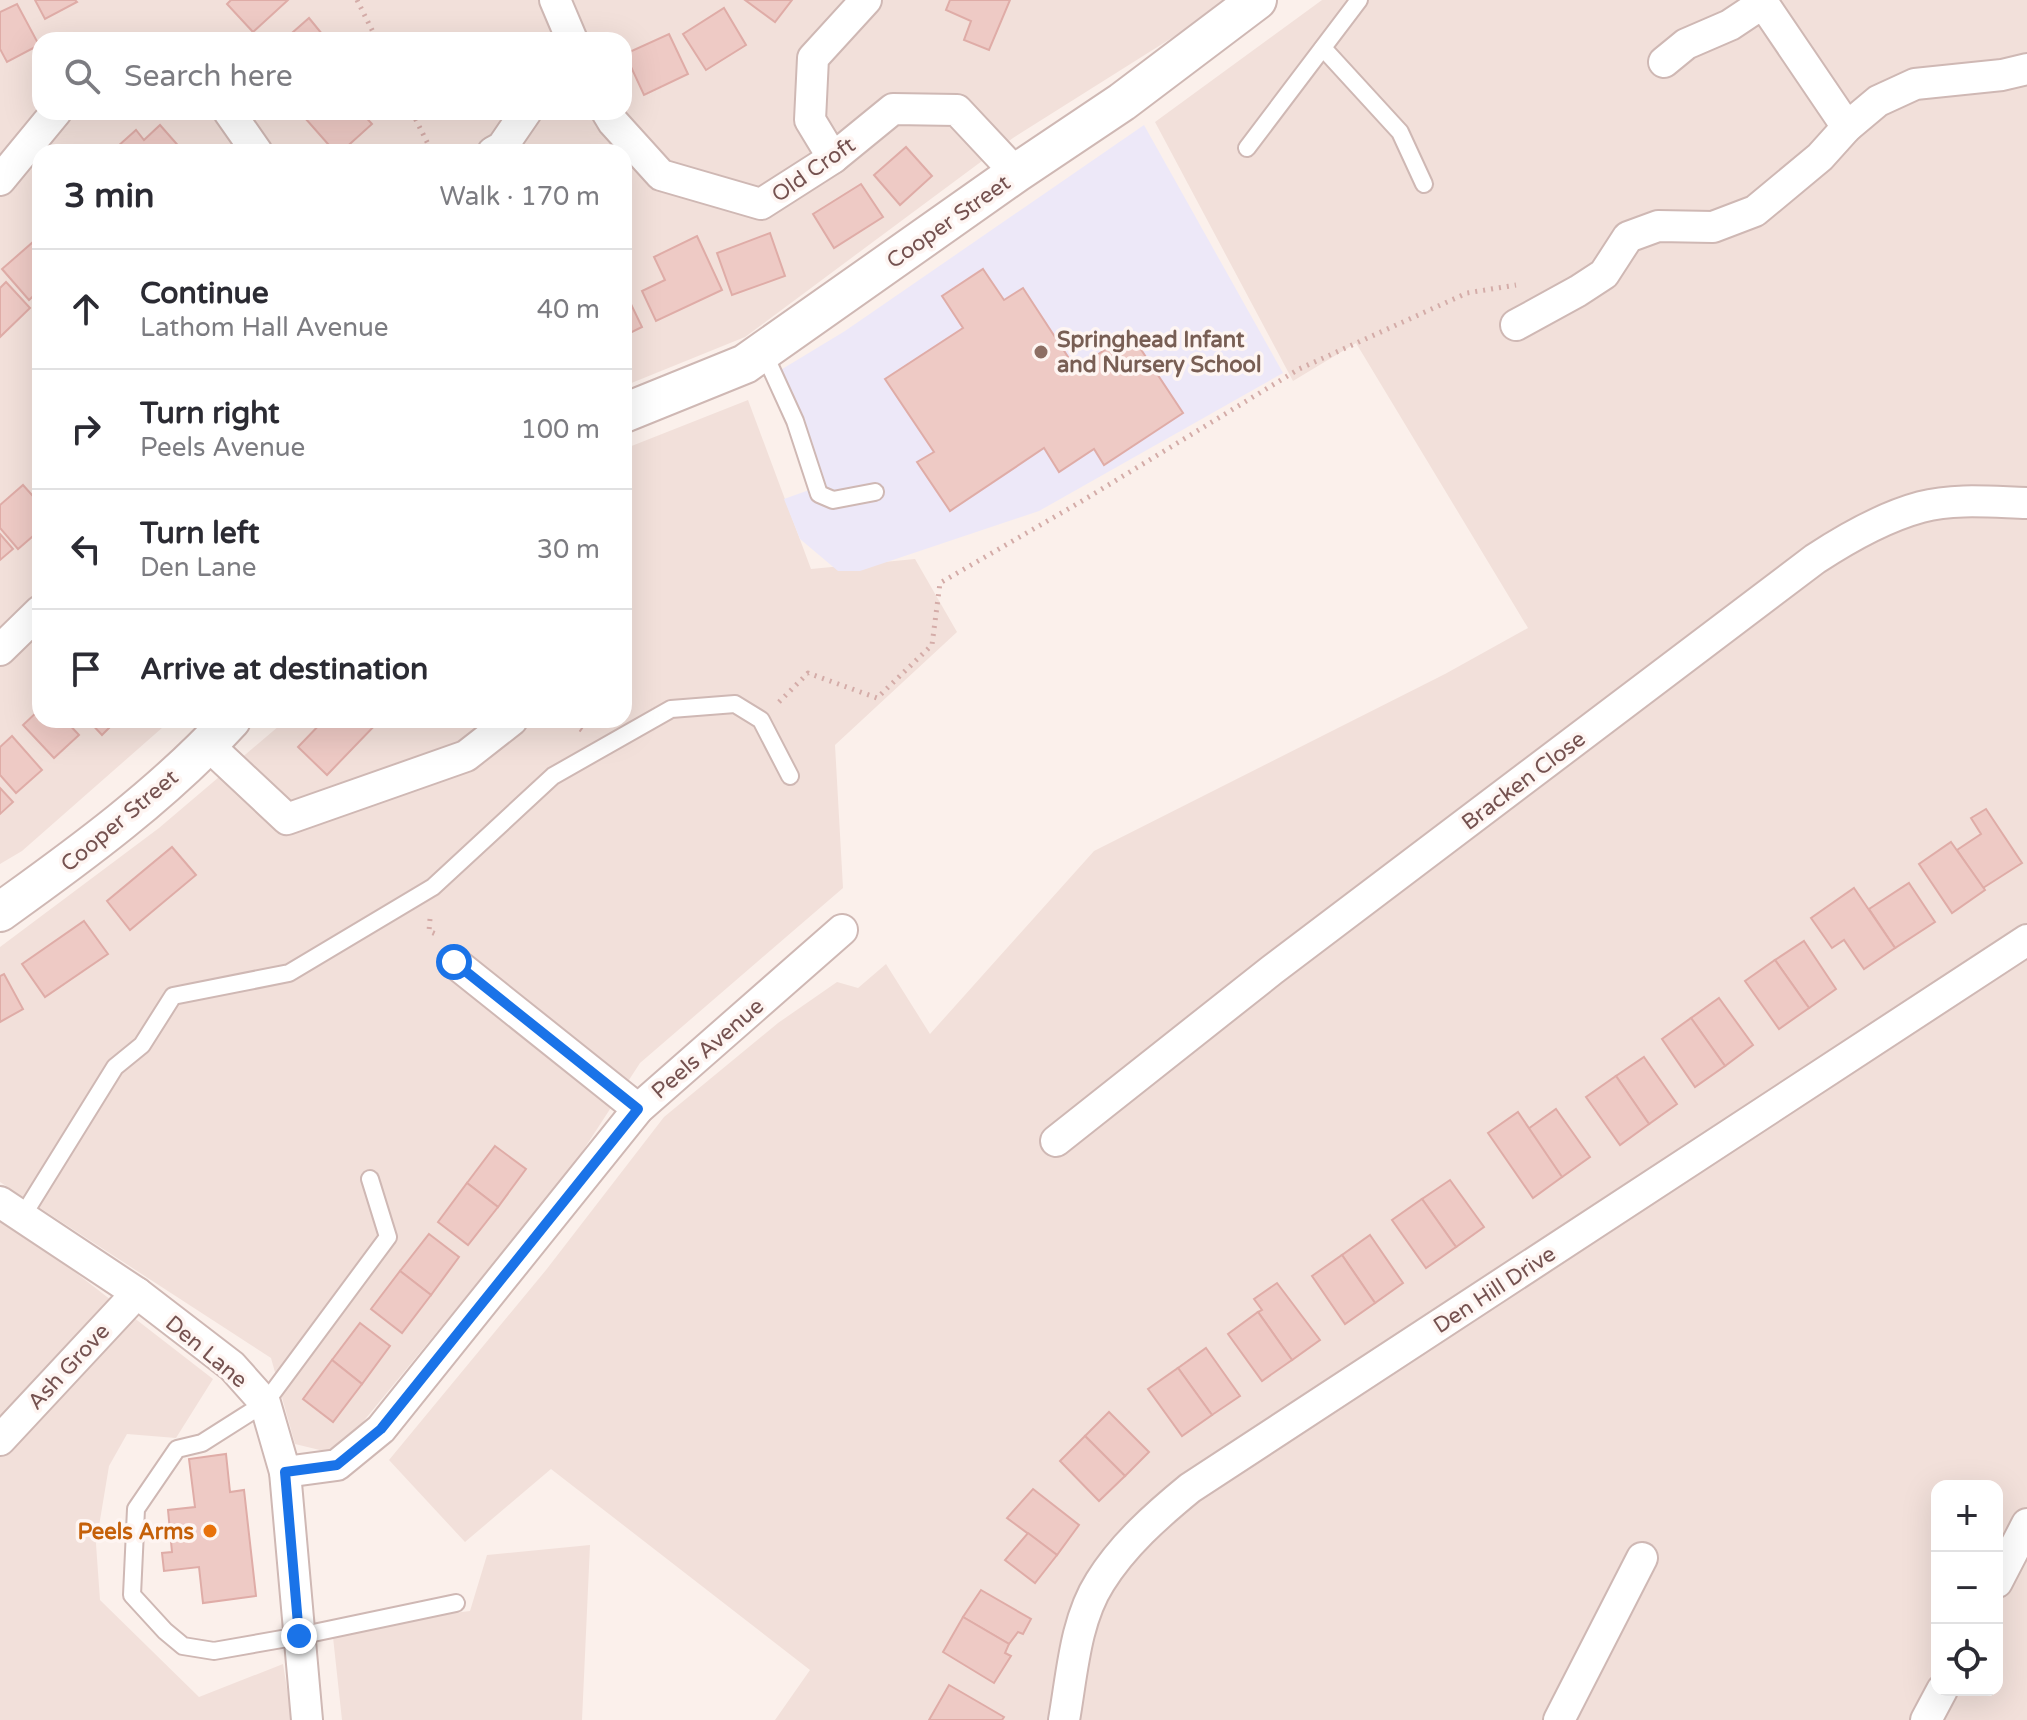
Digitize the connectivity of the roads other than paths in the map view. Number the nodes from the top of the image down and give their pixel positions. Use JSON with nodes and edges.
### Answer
{"nodes":[{"id":1,"x":555,"y":0,"type":"edge"},
{"id":2,"x":866,"y":0,"type":"edge"},
{"id":3,"x":1257,"y":0,"type":"edge"},
{"id":4,"x":1359,"y":0,"type":"edge"},
{"id":5,"x":1764,"y":2,"type":"edge"},
{"id":6,"x":569,"y":32,"type":"edge"},
{"id":7,"x":1323,"y":48,"type":"junction"},
{"id":8,"x":1664,"y":62,"type":"dead end"},
{"id":9,"x":2027,"y":69,"type":"edge"},
{"id":10,"x":49,"y":120,"type":"edge"},
{"id":11,"x":235,"y":120,"type":"edge"},
{"id":12,"x":521,"y":120,"type":"edge"},
{"id":13,"x":612,"y":120,"type":"edge"},
{"id":14,"x":1847,"y":127,"type":"junction"},
{"id":15,"x":251,"y":144,"type":"edge"},
{"id":16,"x":504,"y":144,"type":"edge"},
{"id":17,"x":1247,"y":148,"type":"dead end"},
{"id":18,"x":833,"y":158,"type":"junction"},
{"id":19,"x":1016,"y":173,"type":"junction"},
{"id":20,"x":0,"y":180,"type":"edge"},
{"id":21,"x":1424,"y":184,"type":"dead end"},
{"id":22,"x":1516,"y":325,"type":"dead end"},
{"id":23,"x":763,"y":351,"type":"junction"},
{"id":24,"x":632,"y":410,"type":"edge"},
{"id":25,"x":875,"y":492,"type":"dead end"},
{"id":26,"x":2027,"y":503,"type":"edge"},
{"id":27,"x":32,"y":619,"type":"edge"},
{"id":28,"x":0,"y":650,"type":"edge"},
{"id":29,"x":502,"y":728,"type":"edge"},
{"id":30,"x":219,"y":732,"type":"edge"},
{"id":31,"x":790,"y":776,"type":"dead end"},
{"id":32,"x":0,"y":912,"type":"edge"},
{"id":33,"x":842,"y":930,"type":"dead end"},
{"id":34,"x":2027,"y":940,"type":"edge"},
{"id":35,"x":454,"y":962,"type":"road end"},
{"id":36,"x":638,"y":1109,"type":"junction"},
{"id":37,"x":1056,"y":1141,"type":"dead end"},
{"id":38,"x":370,"y":1179,"type":"dead end"},
{"id":39,"x":11,"y":1209,"type":"edge"},
{"id":40,"x":137,"y":1293,"type":"junction"},
{"id":41,"x":265,"y":1403,"type":"junction"},
{"id":42,"x":0,"y":1440,"type":"edge"},
{"id":43,"x":285,"y":1472,"type":"junction"},
{"id":44,"x":2027,"y":1524,"type":"edge"},
{"id":45,"x":1642,"y":1558,"type":"dead end"},
{"id":46,"x":2003,"y":1570,"type":"edge"},
{"id":47,"x":456,"y":1603,"type":"dead end"},
{"id":48,"x":299,"y":1636,"type":"junction"},
{"id":49,"x":1939,"y":1696,"type":"edge"},
{"id":50,"x":307,"y":1720,"type":"edge"},
{"id":51,"x":1064,"y":1720,"type":"edge"},
{"id":52,"x":1559,"y":1720,"type":"edge"},
{"id":53,"x":1926,"y":1720,"type":"edge"}],
"edges":[{"from":1,"to":6,"type":"street"},
{"from":2,"to":18,"type":"street"},
{"from":3,"to":19,"type":"street","name":"Cooper Street"},
{"from":4,"to":7,"type":"lane"},
{"from":5,"to":8,"type":"street"},
{"from":5,"to":14,"type":"street"},
{"from":7,"to":17,"type":"lane"},
{"from":7,"to":21,"type":"lane"},
{"from":9,"to":14,"type":"street"},
{"from":10,"to":20,"type":"street"},
{"from":11,"to":15,"type":"street"},
{"from":12,"to":16,"type":"street"},
{"from":13,"to":18,"type":"street","name":"Old Croft"},
{"from":14,"to":22,"type":"street"},
{"from":18,"to":19,"type":"street","name":"Old Croft"},
{"from":19,"to":23,"type":"street","name":"Cooper Street"},
{"from":23,"to":24,"type":"street","name":"Cooper Street"},
{"from":23,"to":25,"type":"lane"},
{"from":26,"to":37,"type":"street","name":"Bracken Close"},
{"from":27,"to":28,"type":"street"},
{"from":29,"to":30,"type":"street"},
{"from":30,"to":32,"type":"street","name":"Cooper Street"},
{"from":31,"to":39,"type":"lane"},
{"from":33,"to":36,"type":"street","name":"Peels Avenue"},
{"from":34,"to":51,"type":"street","name":"Den Hill Drive"},
{"from":35,"to":36,"type":"street"},
{"from":36,"to":43,"type":"street","name":"Peels Avenue"},
{"from":38,"to":41,"type":"lane"},
{"from":39,"to":40,"type":"street","name":"Den Lane"},
{"from":40,"to":41,"type":"street","name":"Den Lane"},
{"from":40,"to":42,"type":"street","name":"Ash Grove"},
{"from":41,"to":43,"type":"street","name":"Den Lane"},
{"from":41,"to":48,"type":"lane"},
{"from":43,"to":48,"type":"street","name":"Den Lane"},
{"from":44,"to":46,"type":"street"},
{"from":45,"to":52,"type":"street"},
{"from":47,"to":48,"type":"lane"},
{"from":48,"to":50,"type":"street","name":"Den Lane"},
{"from":49,"to":53,"type":"street"}]}
